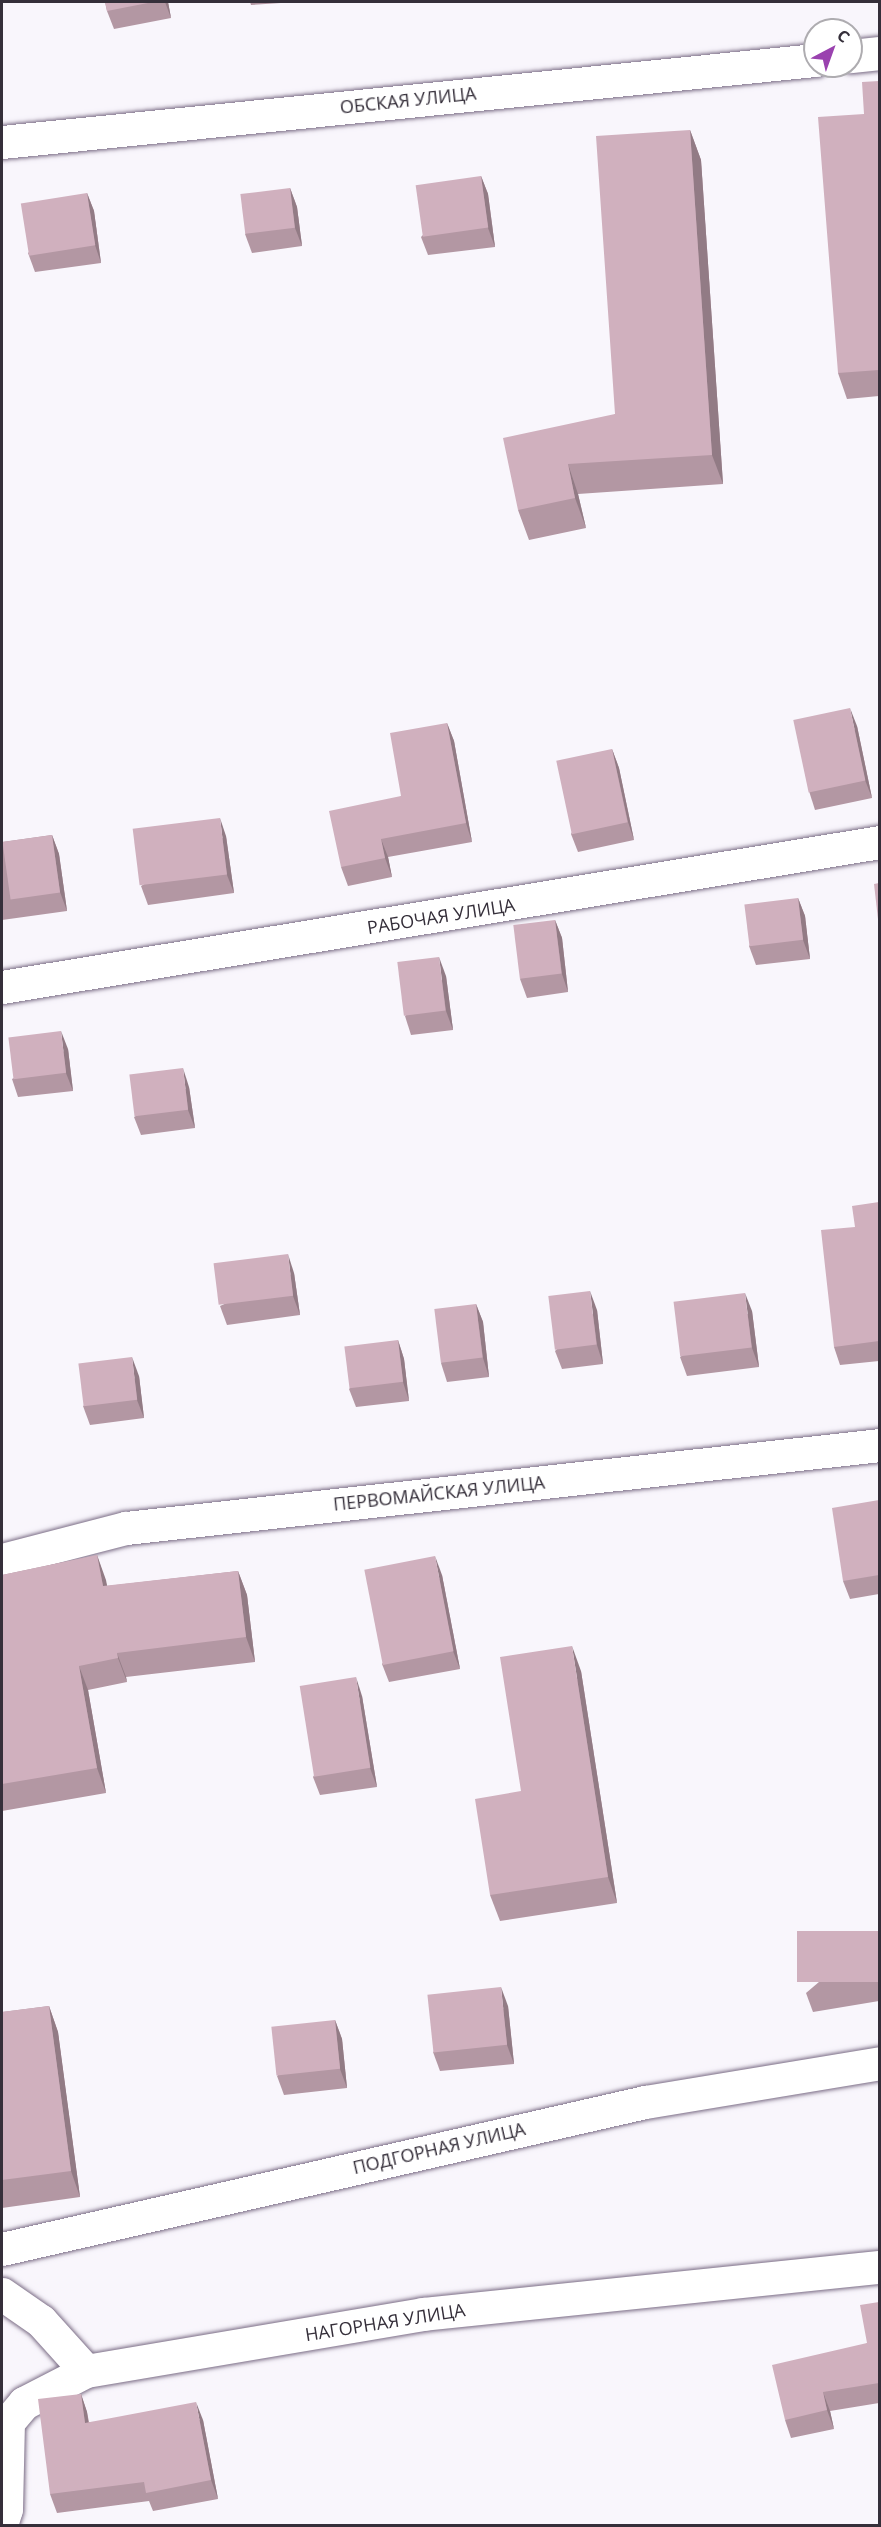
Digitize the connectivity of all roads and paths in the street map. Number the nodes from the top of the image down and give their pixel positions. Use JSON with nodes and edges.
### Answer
{"nodes":[{"id":1,"x":879,"y":53,"type":"edge"},
{"id":2,"x":863,"y":55,"type":"edge"},
{"id":3,"x":803,"y":61,"type":"edge"},
{"id":4,"x":2,"y":142,"type":"edge"},
{"id":5,"x":879,"y":842,"type":"edge"},
{"id":6,"x":2,"y":987,"type":"edge"},
{"id":7,"x":879,"y":1444,"type":"edge"},
{"id":8,"x":2,"y":1560,"type":"edge"},
{"id":9,"x":879,"y":2062,"type":"edge"},
{"id":10,"x":2,"y":2249,"type":"edge"},
{"id":11,"x":879,"y":2267,"type":"edge"},
{"id":12,"x":2,"y":2294,"type":"edge"},
{"id":13,"x":86,"y":2372,"type":"junction"},
{"id":14,"x":2,"y":2522,"type":"edge"}],
"edges":[{"from":1,"to":2,"type":"street"},
{"from":3,"to":4,"type":"street","name":"ОБСКАЯ УЛИЦА"},
{"from":5,"to":6,"type":"street","name":"РАБОЧАЯ УЛИЦА"},
{"from":7,"to":8,"type":"street","name":"ПЕРВОМАЙСКАЯ УЛИЦА"},
{"from":9,"to":10,"type":"street","name":"ПОДГОРНАЯ УЛИЦА"},
{"from":11,"to":13,"type":"street","name":"НАГОРНАЯ УЛИЦА"},
{"from":12,"to":13,"type":"street"},
{"from":13,"to":14,"type":"street","name":"НАГОРНАЯ УЛИЦА"}]}
